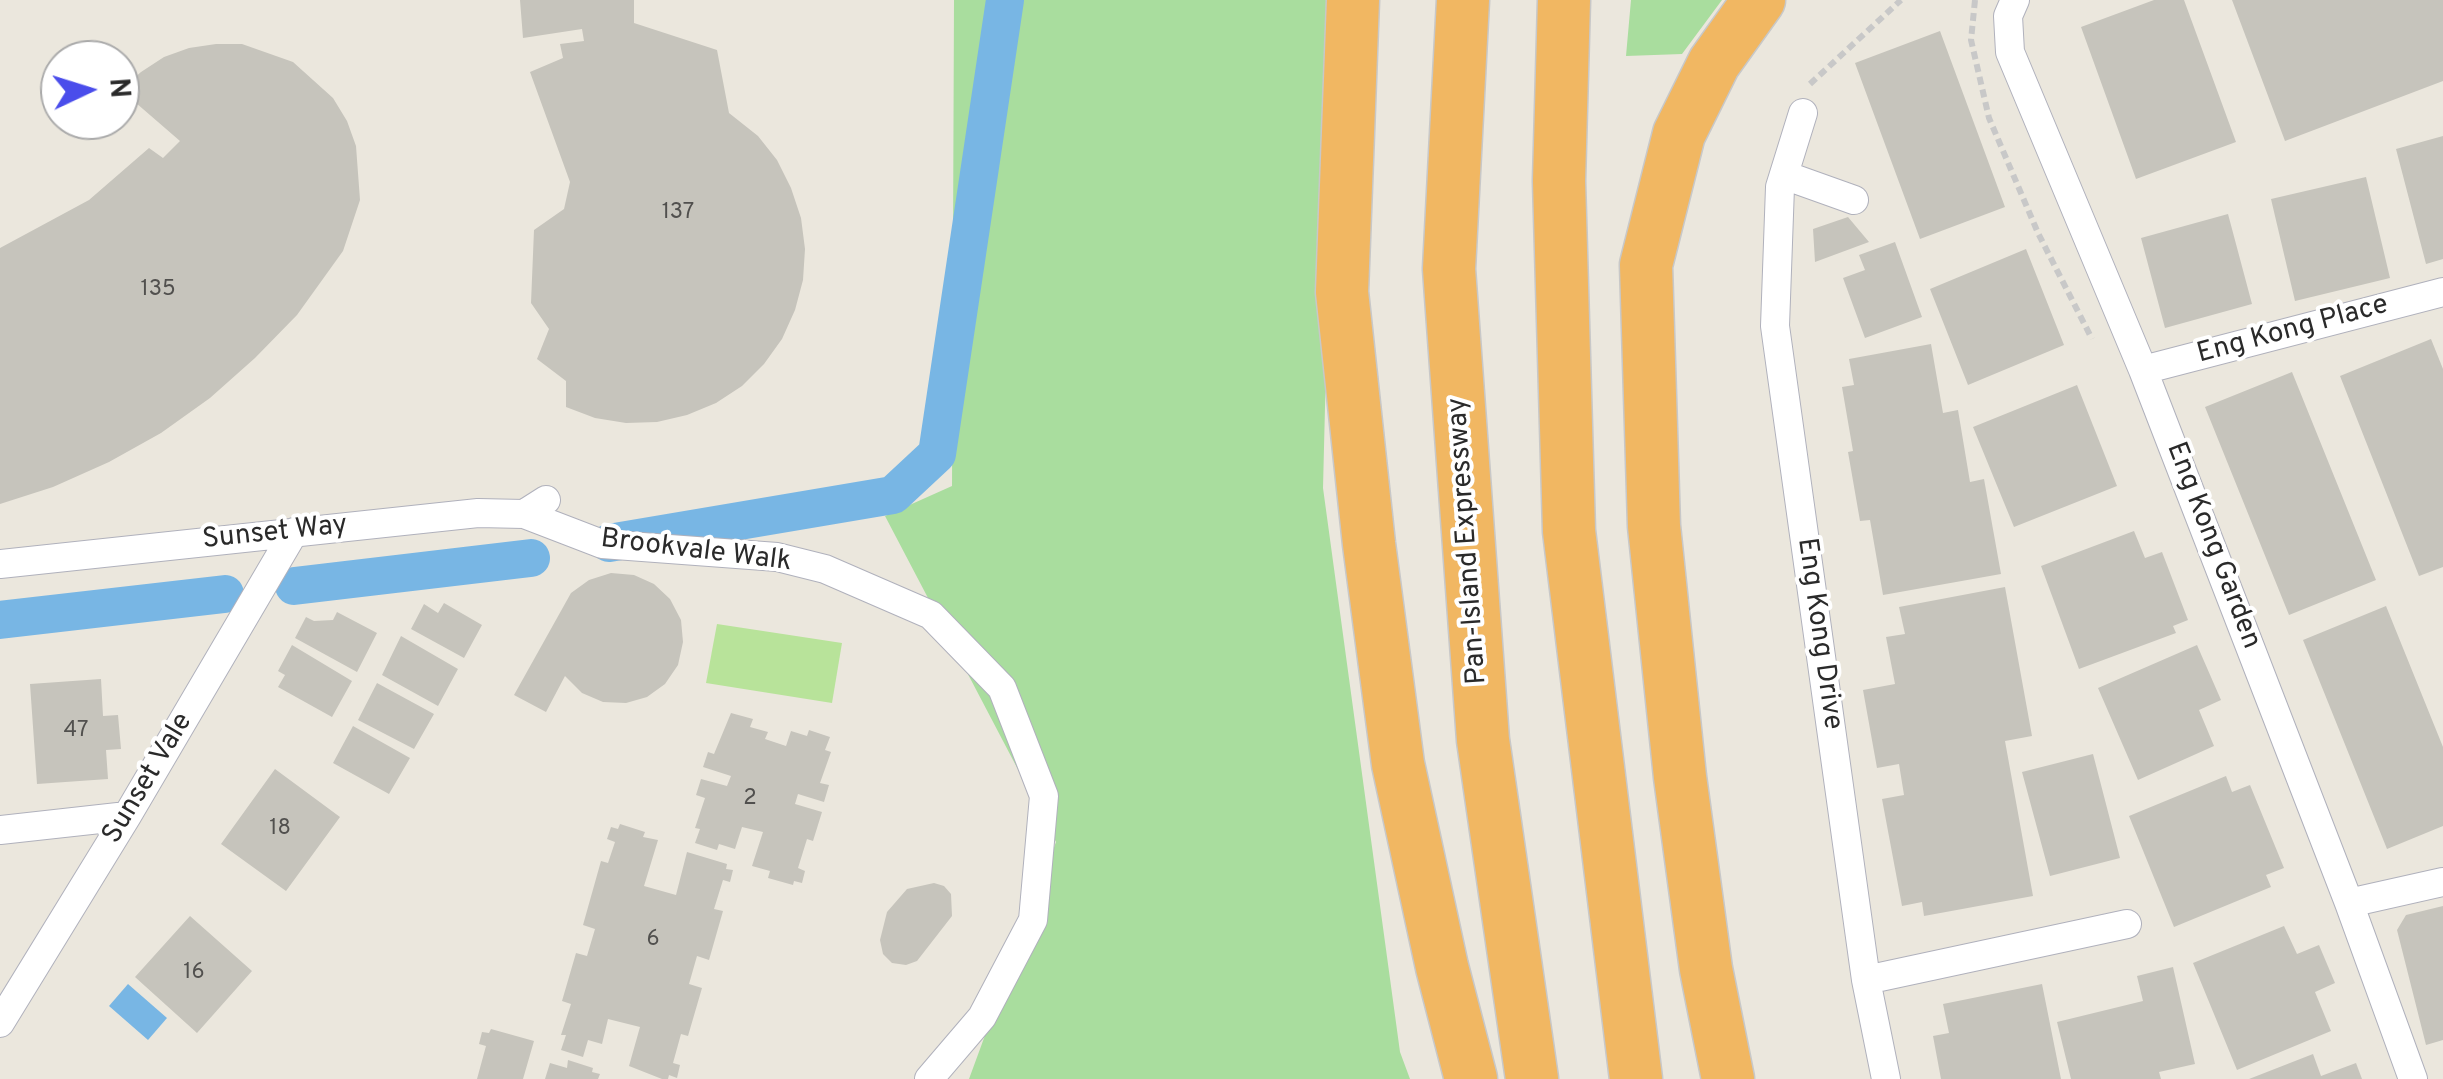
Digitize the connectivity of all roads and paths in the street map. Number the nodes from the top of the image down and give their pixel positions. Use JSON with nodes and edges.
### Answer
{"nodes":[{"id":1,"x":1354,"y":0,"type":"edge"},
{"id":2,"x":1463,"y":0,"type":"edge"},
{"id":3,"x":1564,"y":0,"type":"edge"},
{"id":4,"x":1758,"y":0,"type":"edge"},
{"id":5,"x":1901,"y":0,"type":"edge"},
{"id":6,"x":1976,"y":0,"type":"edge"},
{"id":7,"x":2011,"y":8,"type":"edge"},
{"id":8,"x":1800,"y":105,"type":"joint"},
{"id":9,"x":1782,"y":181,"type":"junction"},
{"id":10,"x":1854,"y":200,"type":"dead end"},
{"id":11,"x":2443,"y":292,"type":"edge"},
{"id":12,"x":2144,"y":370,"type":"junction"},
{"id":13,"x":535,"y":507,"type":"joint"},
{"id":14,"x":294,"y":532,"type":"junction"},
{"id":15,"x":0,"y":564,"type":"edge"},
{"id":16,"x":127,"y":816,"type":"junction"},
{"id":17,"x":0,"y":830,"type":"edge"},
{"id":18,"x":2443,"y":882,"type":"edge"},
{"id":19,"x":2349,"y":903,"type":"junction"},
{"id":20,"x":2127,"y":924,"type":"dead end"},
{"id":21,"x":1866,"y":980,"type":"junction"},
{"id":22,"x":0,"y":1023,"type":"edge"},
{"id":23,"x":928,"y":1079,"type":"edge"},
{"id":24,"x":1471,"y":1079,"type":"edge"},
{"id":25,"x":1532,"y":1079,"type":"edge"},
{"id":26,"x":1636,"y":1079,"type":"edge"},
{"id":27,"x":1728,"y":1079,"type":"edge"},
{"id":28,"x":1886,"y":1079,"type":"edge"},
{"id":29,"x":2413,"y":1079,"type":"edge"}],
"edges":[{"from":1,"to":24,"type":"highway"},
{"from":2,"to":25,"type":"highway","name":"Pan-Island Expressway"},
{"from":3,"to":26,"type":"highway"},
{"from":4,"to":27,"type":"highway"},
{"from":5,"to":8,"type":"path"},
{"from":6,"to":12,"type":"path"},
{"from":7,"to":12,"type":"street","name":"Eng Kong Garden"},
{"from":8,"to":9,"type":"street","name":"Eng Kong Drive"},
{"from":9,"to":10,"type":"street"},
{"from":9,"to":21,"type":"street","name":"Eng Kong Drive"},
{"from":11,"to":12,"type":"street","name":"Eng Kong Place"},
{"from":12,"to":19,"type":"street","name":"Eng Kong Garden"},
{"from":13,"to":14,"type":"street","name":"Sunset Way"},
{"from":13,"to":23,"type":"street","name":"Brookvale Walk"},
{"from":14,"to":15,"type":"street","name":"Sunset Way"},
{"from":14,"to":16,"type":"street","name":"Sunset Vale"},
{"from":16,"to":17,"type":"street"},
{"from":16,"to":22,"type":"street","name":"Sunset Vale"},
{"from":18,"to":19,"type":"street"},
{"from":19,"to":29,"type":"street","name":"Eng Kong Garden"},
{"from":20,"to":21,"type":"street"},
{"from":21,"to":28,"type":"street","name":"Eng Kong Drive"}]}
